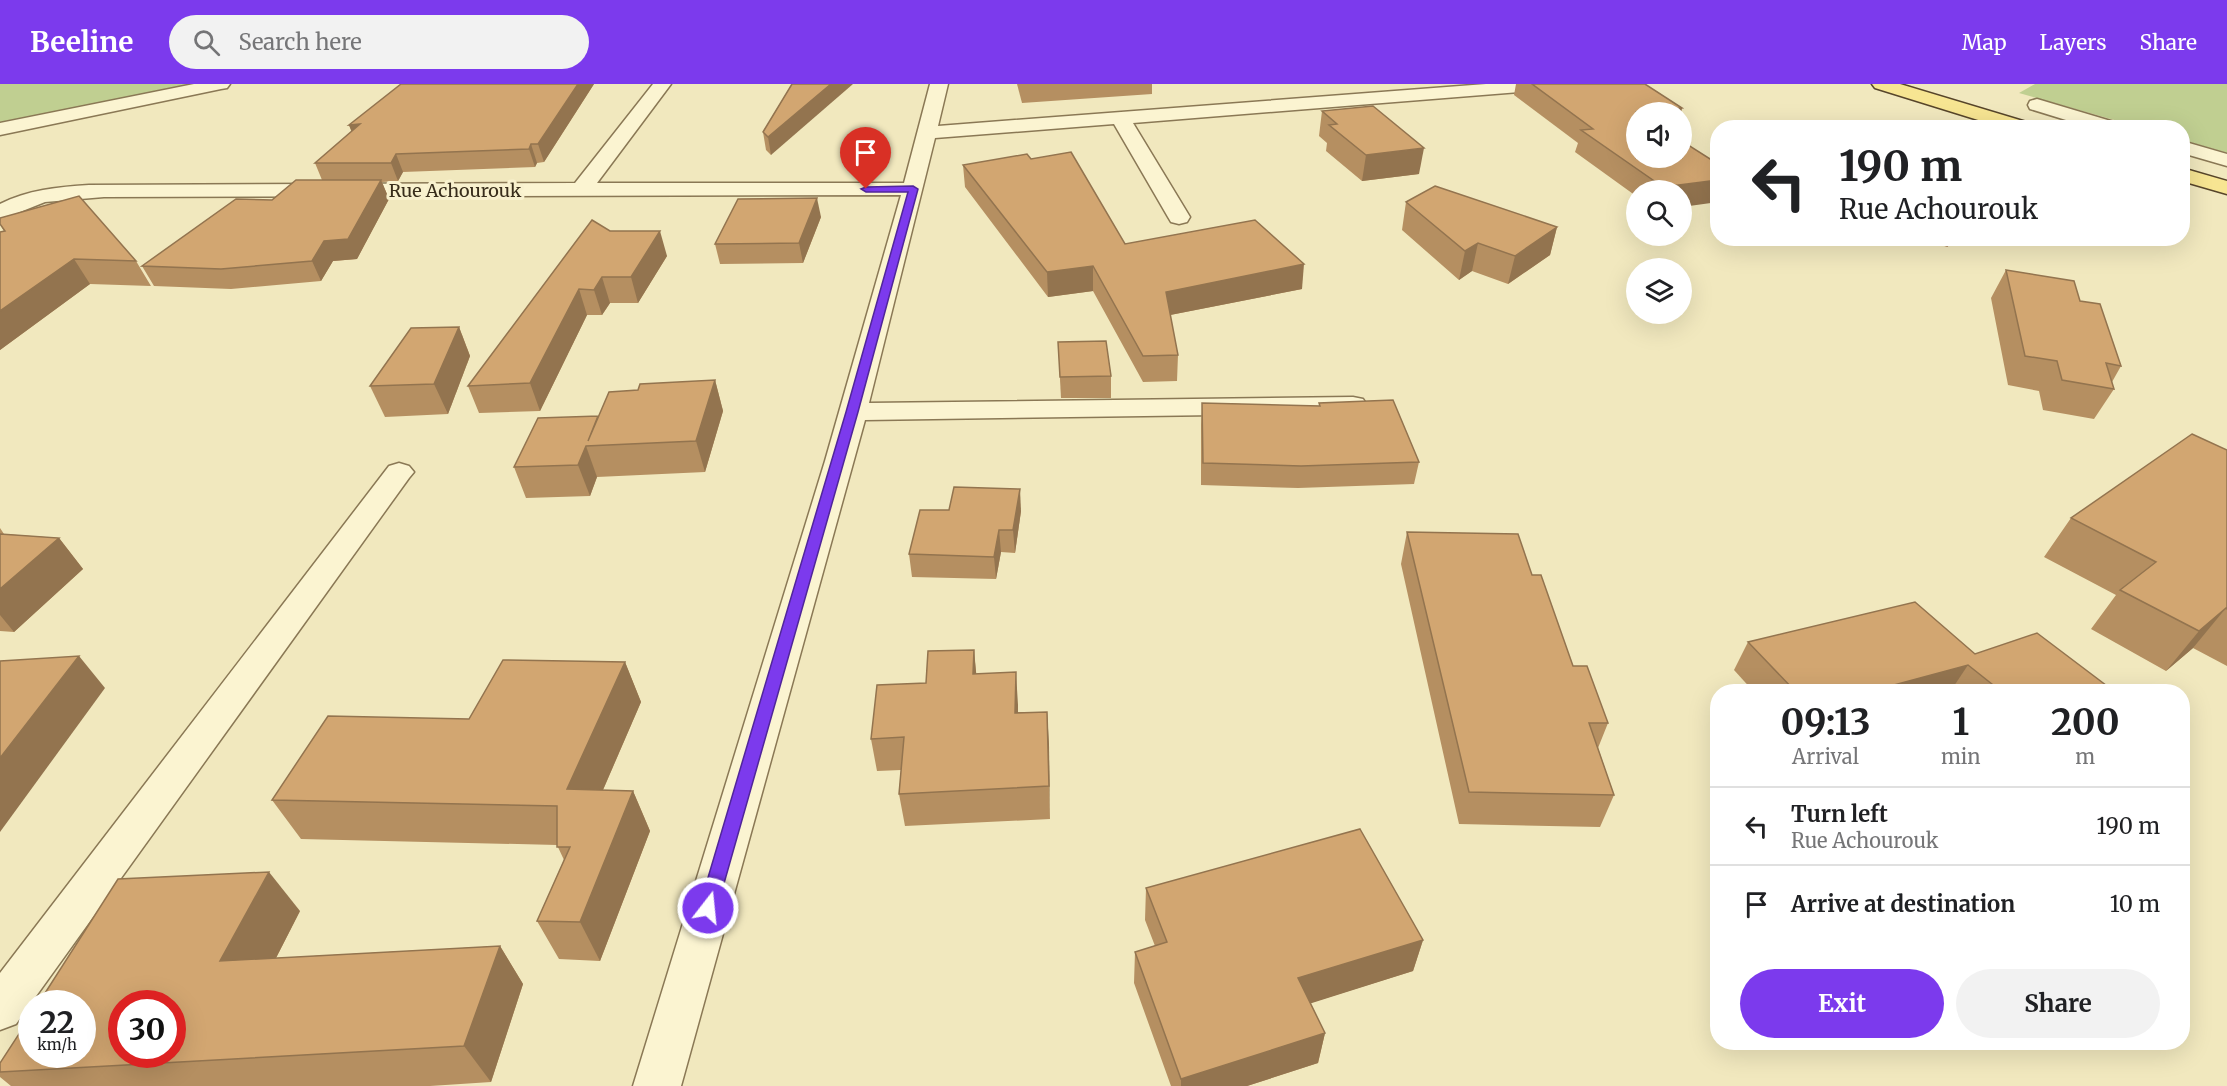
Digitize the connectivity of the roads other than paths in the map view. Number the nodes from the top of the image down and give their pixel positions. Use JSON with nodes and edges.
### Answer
{"nodes":[{"id":1,"x":221,"y":84,"type":"edge"},
{"id":2,"x":662,"y":84,"type":"edge"},
{"id":3,"x":939,"y":84,"type":"edge"},
{"id":4,"x":1556,"y":84,"type":"edge"},
{"id":5,"x":1881,"y":84,"type":"edge"},
{"id":6,"x":2037,"y":105,"type":"dead end"},
{"id":7,"x":1121,"y":119,"type":"junction"},
{"id":8,"x":2000,"y":120,"type":"edge"},
{"id":9,"x":2087,"y":120,"type":"edge"},
{"id":10,"x":0,"y":129,"type":"edge"},
{"id":11,"x":927,"y":133,"type":"junction"},
{"id":12,"x":2190,"y":149,"type":"edge"},
{"id":13,"x":2227,"y":160,"type":"edge"},
{"id":14,"x":2190,"y":176,"type":"edge"},
{"id":15,"x":2227,"y":188,"type":"edge"},
{"id":16,"x":913,"y":189,"type":"junction"},
{"id":17,"x":580,"y":191,"type":"junction"},
{"id":18,"x":0,"y":213,"type":"edge"},
{"id":19,"x":1179,"y":217,"type":"dead end"},
{"id":20,"x":1353,"y":405,"type":"edge"},
{"id":21,"x":852,"y":412,"type":"junction"},
{"id":22,"x":399,"y":472,"type":"dead end"},
{"id":23,"x":0,"y":1009,"type":"edge"},
{"id":24,"x":657,"y":1086,"type":"edge"}],
"edges":[{"from":1,"to":10,"type":"street"},
{"from":2,"to":17,"type":"street"},
{"from":3,"to":11,"type":"street"},
{"from":4,"to":7,"type":"street"},
{"from":5,"to":8,"type":"main road"},
{"from":6,"to":9,"type":"street"},
{"from":7,"to":11,"type":"street"},
{"from":7,"to":19,"type":"street"},
{"from":11,"to":16,"type":"street"},
{"from":12,"to":13,"type":"street"},
{"from":14,"to":15,"type":"main road"},
{"from":16,"to":17,"type":"street","name":"Rue Achourouk"},
{"from":16,"to":21,"type":"street"},
{"from":17,"to":18,"type":"street","name":"Rue Achourouk"},
{"from":20,"to":21,"type":"street"},
{"from":21,"to":24,"type":"street"},
{"from":22,"to":23,"type":"street"}]}
